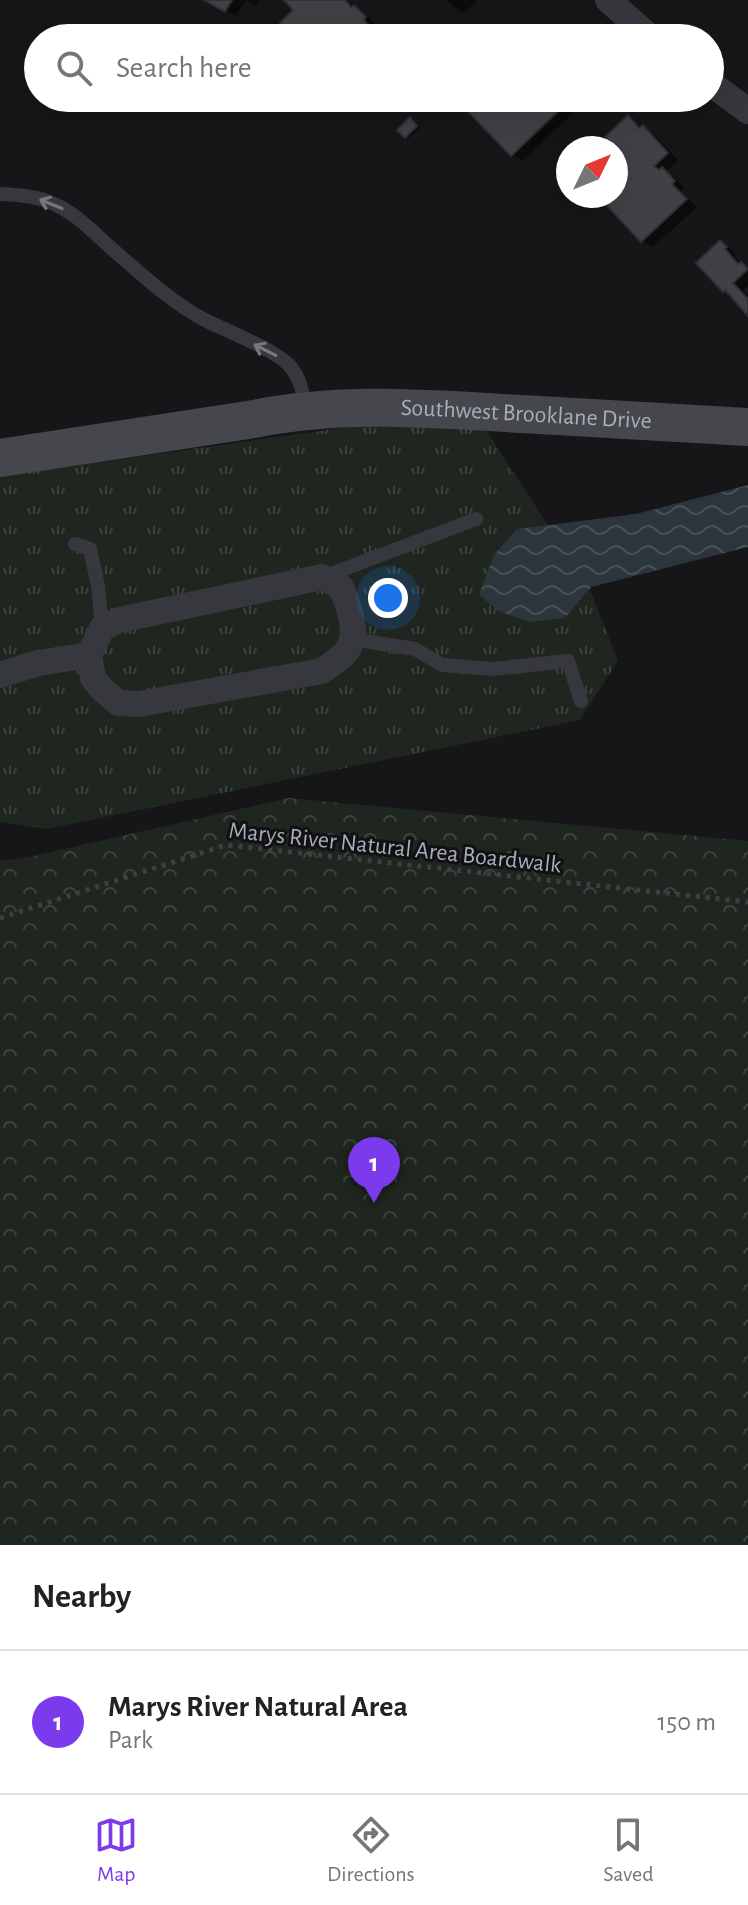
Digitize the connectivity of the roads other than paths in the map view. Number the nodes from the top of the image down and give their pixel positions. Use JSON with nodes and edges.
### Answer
{"nodes":[{"id":1,"x":608,"y":0,"type":"edge"},
{"id":2,"x":635,"y":24,"type":"edge"},
{"id":3,"x":724,"y":93,"type":"edge"},
{"id":4,"x":748,"y":111,"type":"edge"},
{"id":5,"x":0,"y":194,"type":"edge"},
{"id":6,"x":305,"y":410,"type":"junction"},
{"id":7,"x":748,"y":427,"type":"edge"},
{"id":8,"x":0,"y":458,"type":"edge"},
{"id":9,"x":476,"y":519,"type":"dead end"},
{"id":10,"x":75,"y":544,"type":"dead end"},
{"id":11,"x":322,"y":577,"type":"junction"},
{"id":12,"x":102,"y":628,"type":"junction"},
{"id":13,"x":352,"y":639,"type":"junction"},
{"id":14,"x":89,"y":655,"type":"junction"},
{"id":15,"x":0,"y":675,"type":"edge"},
{"id":16,"x":581,"y":701,"type":"dead end"}],
"edges":[{"from":1,"to":2,"type":"street"},
{"from":3,"to":4,"type":"street"},
{"from":6,"to":5,"type":"lane","one_way":true},
{"from":6,"to":7,"type":"street","name":"Southwest Brooklane Drive"},
{"from":6,"to":8,"type":"street","name":"Southwest Brooklane Drive"},
{"from":9,"to":11,"type":"lane"},
{"from":10,"to":12,"type":"lane"},
{"from":11,"to":12,"type":"street"},
{"from":11,"to":13,"type":"street"},
{"from":12,"to":14,"type":"street"},
{"from":13,"to":14,"type":"street"},
{"from":13,"to":16,"type":"lane"},
{"from":14,"to":15,"type":"street"}]}
